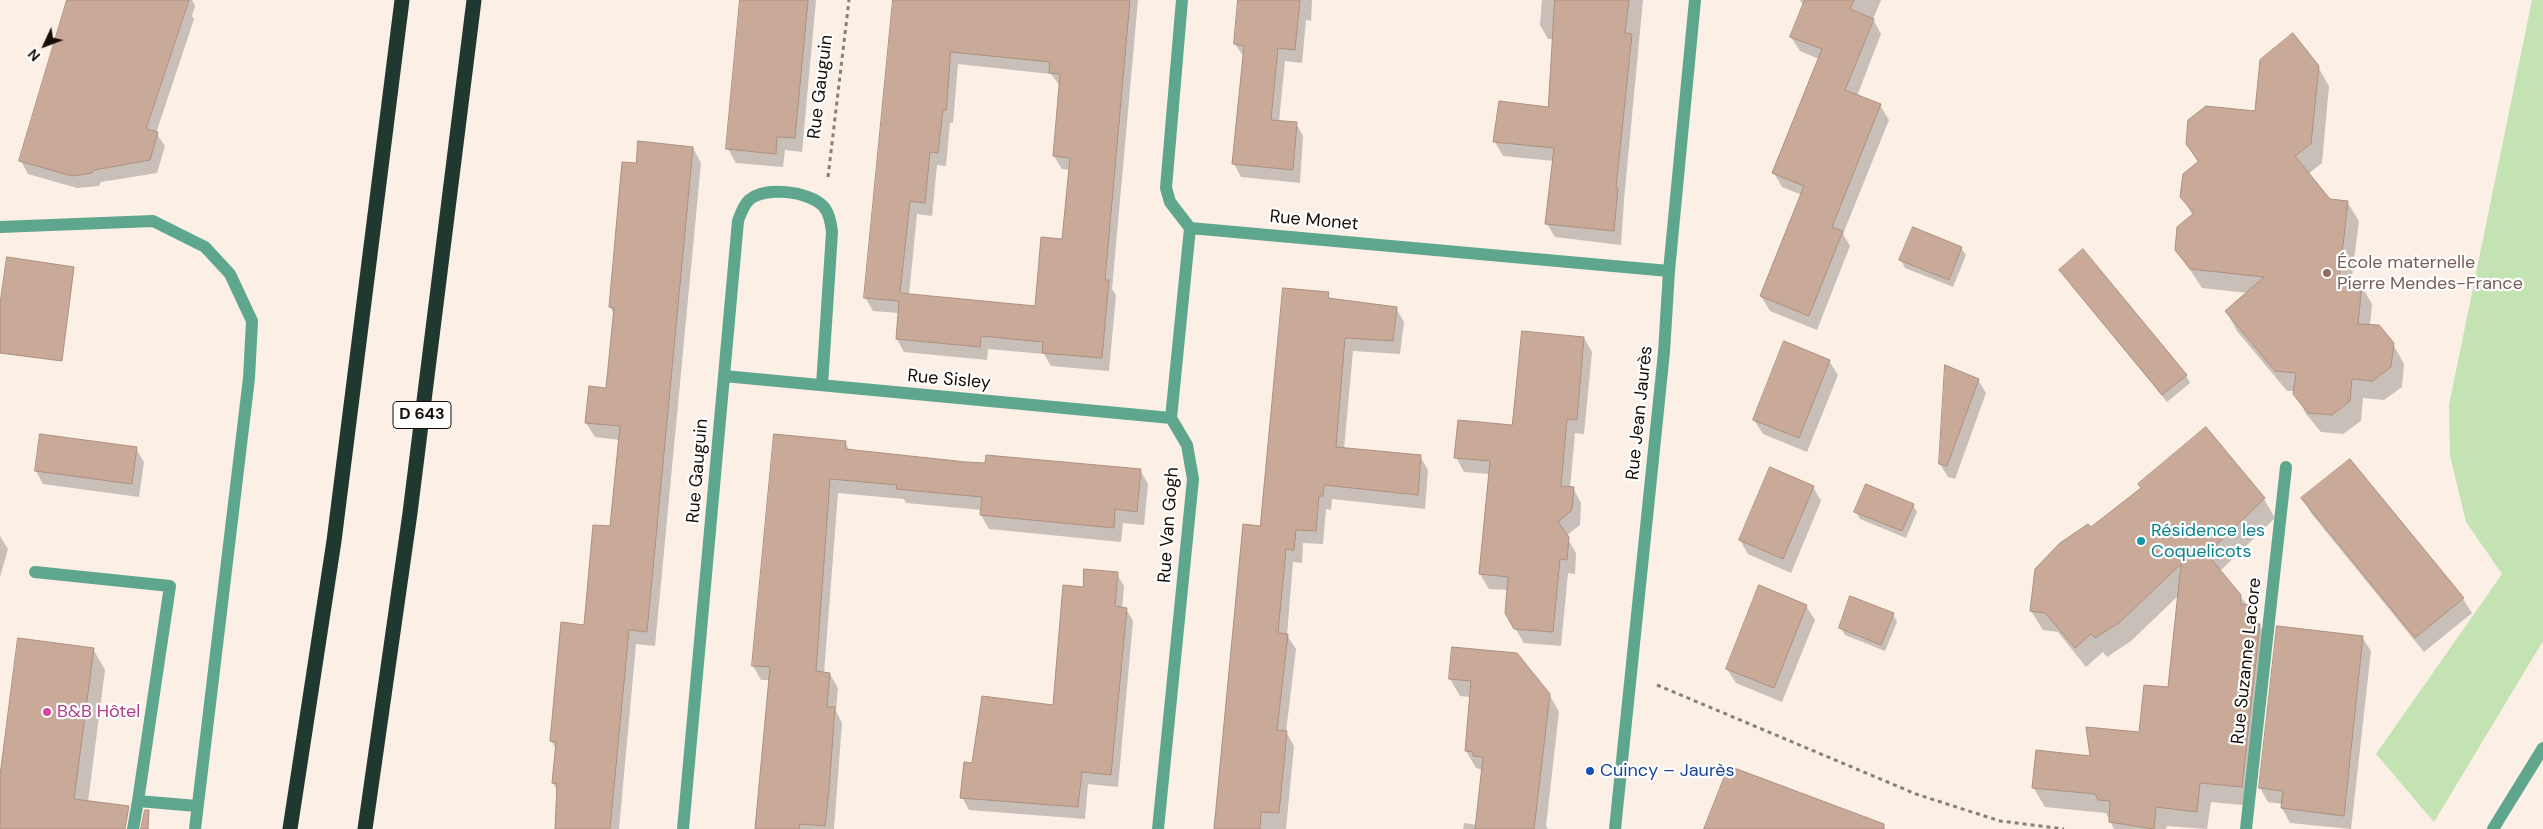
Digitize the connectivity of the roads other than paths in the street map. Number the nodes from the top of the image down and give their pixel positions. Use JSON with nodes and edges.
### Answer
{"nodes":[{"id":1,"x":402,"y":0,"type":"edge"},
{"id":2,"x":474,"y":0,"type":"edge"},
{"id":3,"x":1182,"y":0,"type":"edge"},
{"id":4,"x":1695,"y":0,"type":"edge"},
{"id":5,"x":0,"y":227,"type":"edge"},
{"id":6,"x":1190,"y":228,"type":"junction"},
{"id":7,"x":1669,"y":271,"type":"junction"},
{"id":8,"x":724,"y":376,"type":"junction"},
{"id":9,"x":822,"y":386,"type":"junction"},
{"id":10,"x":1171,"y":418,"type":"junction"},
{"id":11,"x":2286,"y":467,"type":"dead end"},
{"id":12,"x":35,"y":572,"type":"dead end"},
{"id":13,"x":2543,"y":748,"type":"edge"},
{"id":14,"x":138,"y":801,"type":"junction"},
{"id":15,"x":197,"y":806,"type":"junction"},
{"id":16,"x":133,"y":829,"type":"edge"},
{"id":17,"x":195,"y":829,"type":"edge"},
{"id":18,"x":290,"y":829,"type":"edge"},
{"id":19,"x":365,"y":829,"type":"edge"},
{"id":20,"x":683,"y":829,"type":"edge"},
{"id":21,"x":1158,"y":829,"type":"edge"},
{"id":22,"x":1615,"y":829,"type":"edge"},
{"id":23,"x":2246,"y":829,"type":"edge"},
{"id":24,"x":2492,"y":829,"type":"edge"}],
"edges":[{"from":1,"to":18,"type":"highway"},
{"from":2,"to":19,"type":"highway","number":"D 643"},
{"from":3,"to":6,"type":"street"},
{"from":4,"to":7,"type":"street","name":"Rue Jean Jaurès"},
{"from":5,"to":15,"type":"street"},
{"from":6,"to":7,"type":"street","name":"Rue Monet"},
{"from":6,"to":10,"type":"street"},
{"from":7,"to":22,"type":"street","name":"Rue Jean Jaurès"},
{"from":8,"to":9,"type":"street","name":"Rue Sisley"},
{"from":8,"to":9,"type":"street","name":"Rue Gauguin"},
{"from":8,"to":20,"type":"street","name":"Rue Gauguin"},
{"from":9,"to":10,"type":"street","name":"Rue Sisley"},
{"from":10,"to":21,"type":"street","name":"Rue Van Gogh"},
{"from":11,"to":23,"type":"street","name":"Rue Suzanne Lacore"},
{"from":12,"to":14,"type":"street"},
{"from":13,"to":24,"type":"street"},
{"from":14,"to":15,"type":"street"},
{"from":14,"to":16,"type":"street"},
{"from":15,"to":17,"type":"street"}]}
